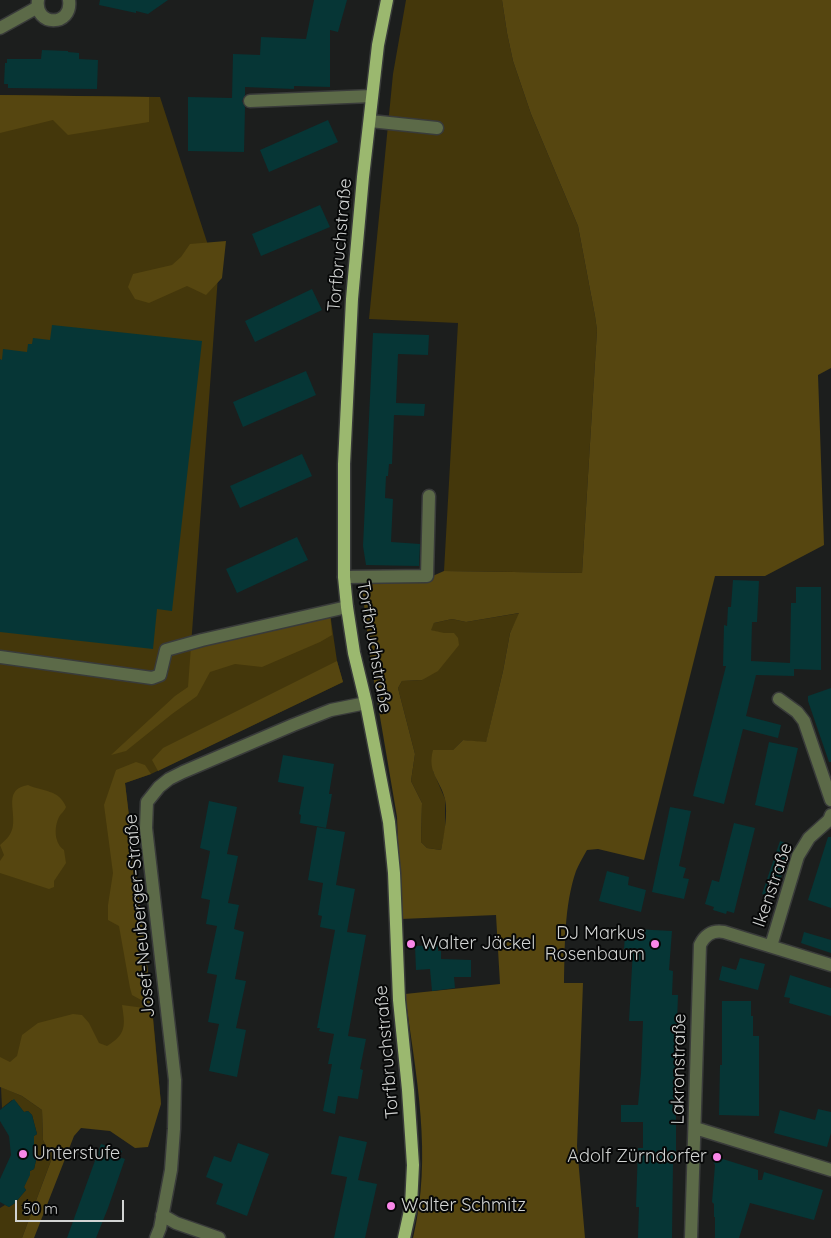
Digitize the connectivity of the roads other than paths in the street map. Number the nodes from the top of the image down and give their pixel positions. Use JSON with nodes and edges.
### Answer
{"nodes":[{"id":1,"x":69,"y":0,"type":"edge"},
{"id":2,"x":387,"y":0,"type":"edge"},
{"id":3,"x":38,"y":3,"type":"edge"},
{"id":4,"x":0,"y":28,"type":"edge"},
{"id":5,"x":372,"y":96,"type":"junction"},
{"id":6,"x":250,"y":101,"type":"dead end"},
{"id":7,"x":370,"y":121,"type":"junction"},
{"id":8,"x":437,"y":128,"type":"dead end"},
{"id":9,"x":429,"y":496,"type":"dead end"},
{"id":10,"x":344,"y":577,"type":"junction"},
{"id":11,"x":347,"y":608,"type":"junction"},
{"id":12,"x":0,"y":657,"type":"edge"},
{"id":13,"x":779,"y":698,"type":"dead end"},
{"id":14,"x":366,"y":703,"type":"junction"},
{"id":15,"x":831,"y":800,"type":"edge"},
{"id":16,"x":831,"y":815,"type":"edge"},
{"id":17,"x":709,"y":934,"type":"joint"},
{"id":18,"x":771,"y":946,"type":"junction"},
{"id":19,"x":831,"y":965,"type":"edge"},
{"id":20,"x":695,"y":1128,"type":"junction"},
{"id":21,"x":831,"y":1170,"type":"edge"},
{"id":22,"x":162,"y":1215,"type":"junction"},
{"id":23,"x":156,"y":1238,"type":"edge"},
{"id":24,"x":219,"y":1238,"type":"edge"},
{"id":25,"x":404,"y":1238,"type":"edge"},
{"id":26,"x":691,"y":1238,"type":"edge"}],
"edges":[{"from":1,"to":3,"type":"street"},
{"from":2,"to":5,"type":"main road","name":"Torfbruchstraße"},
{"from":3,"to":4,"type":"street"},
{"from":5,"to":6,"type":"street"},
{"from":5,"to":7,"type":"main road","name":"Torfbruchstraße"},
{"from":7,"to":8,"type":"street"},
{"from":7,"to":10,"type":"main road","name":"Torfbruchstraße"},
{"from":9,"to":10,"type":"street"},
{"from":10,"to":11,"type":"main road","name":"Torfbruchstraße"},
{"from":11,"to":12,"type":"street"},
{"from":11,"to":14,"type":"main road","name":"Torfbruchstraße"},
{"from":13,"to":15,"type":"street"},
{"from":14,"to":22,"type":"street","name":"Josef-Neuberger-Straße"},
{"from":14,"to":25,"type":"main road","name":"Torfbruchstraße"},
{"from":16,"to":18,"type":"street","name":"Ikenstraße"},
{"from":17,"to":18,"type":"street","name":"Ikenstraße"},
{"from":17,"to":20,"type":"street","name":"Lakronstraße"},
{"from":18,"to":19,"type":"street","name":"Ikenstraße"},
{"from":20,"to":21,"type":"street"},
{"from":20,"to":26,"type":"street","name":"Lakronstraße"},
{"from":22,"to":23,"type":"street","name":"Josef-Neuberger-Straße"},
{"from":22,"to":24,"type":"street"}]}
